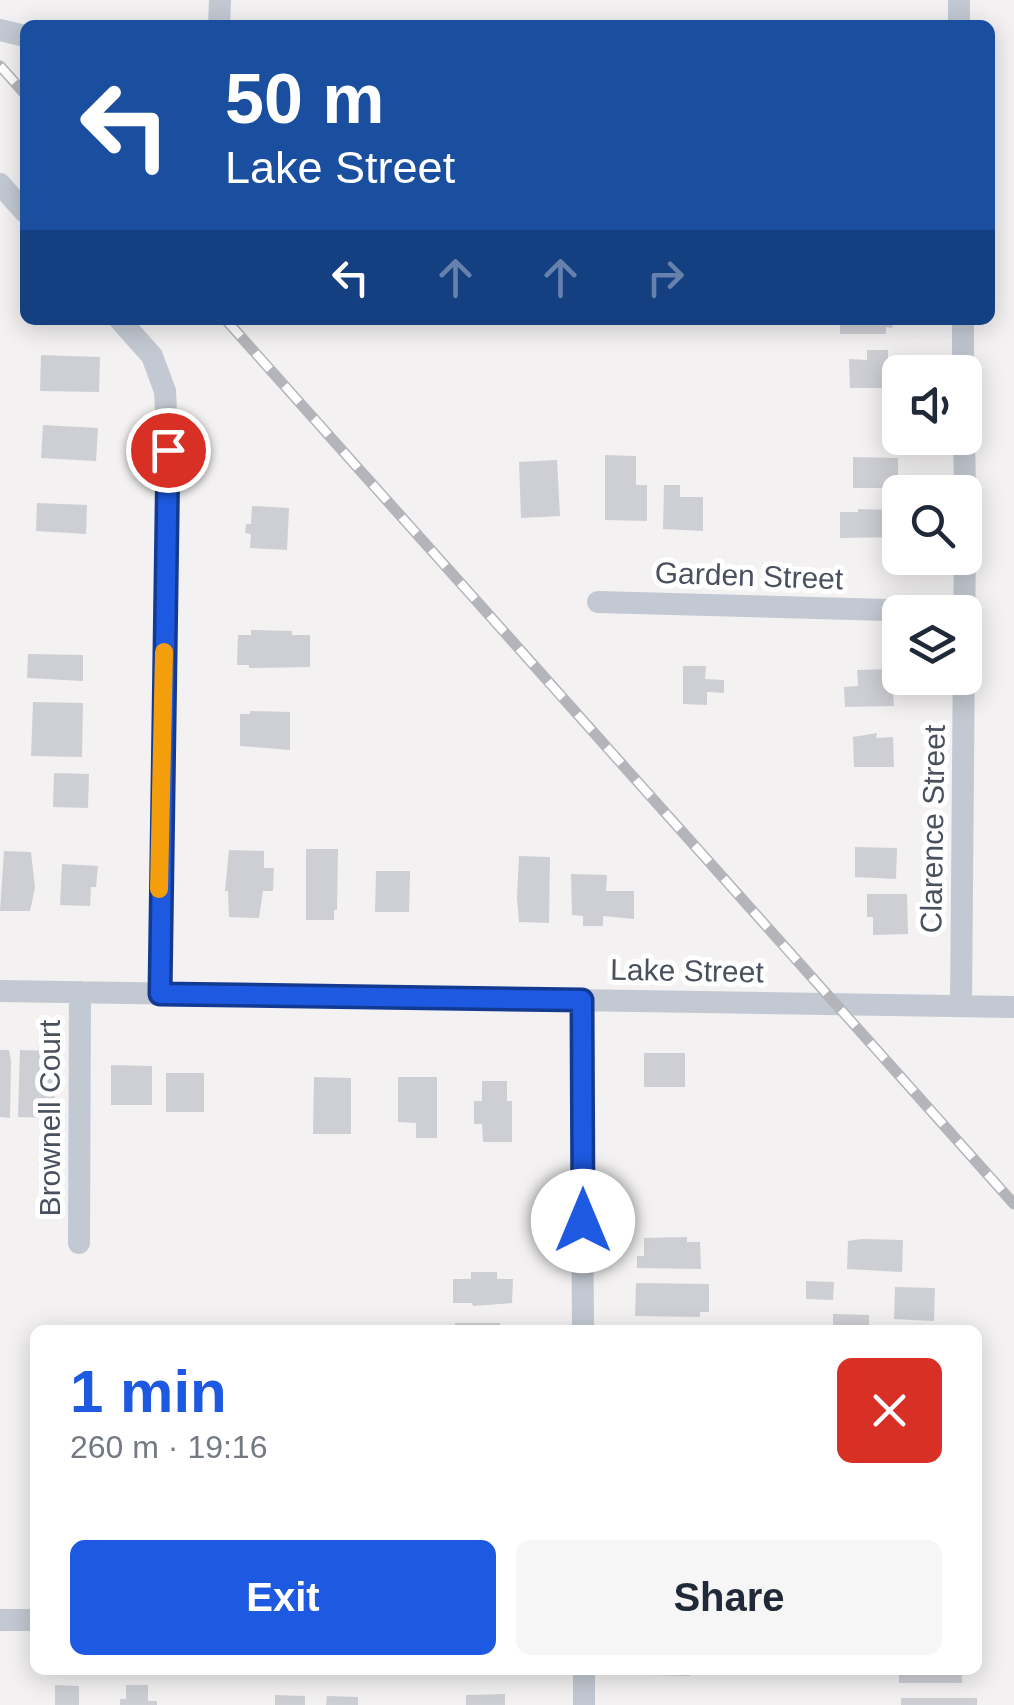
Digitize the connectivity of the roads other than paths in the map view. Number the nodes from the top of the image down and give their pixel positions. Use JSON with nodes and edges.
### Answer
{"nodes":[{"id":1,"x":0,"y":184,"type":"edge"},
{"id":2,"x":20,"y":206,"type":"edge"},
{"id":3,"x":124,"y":325,"type":"edge"},
{"id":4,"x":962,"y":325,"type":"edge"},
{"id":5,"x":963,"y":355,"type":"edge"},
{"id":6,"x":598,"y":602,"type":"dead end"},
{"id":7,"x":882,"y":610,"type":"edge"},
{"id":8,"x":965,"y":695,"type":"edge"},
{"id":9,"x":0,"y":991,"type":"edge"},
{"id":10,"x":80,"y":992,"type":"junction"},
{"id":11,"x":160,"y":994,"type":"junction"},
{"id":12,"x":582,"y":1000,"type":"junction"},
{"id":13,"x":961,"y":1006,"type":"junction"},
{"id":14,"x":1014,"y":1007,"type":"edge"},
{"id":15,"x":79,"y":1243,"type":"dead end"},
{"id":16,"x":583,"y":1325,"type":"edge"},
{"id":17,"x":0,"y":1620,"type":"edge"},
{"id":18,"x":30,"y":1620,"type":"edge"},
{"id":19,"x":584,"y":1675,"type":"edge"},
{"id":20,"x":584,"y":1705,"type":"edge"}],
"edges":[{"from":1,"to":2,"type":"street"},
{"from":3,"to":11,"type":"street"},
{"from":4,"to":5,"type":"street"},
{"from":6,"to":7,"type":"street","name":"Garden Street"},
{"from":8,"to":13,"type":"street","name":"Clarence Street"},
{"from":9,"to":10,"type":"street","name":"Lake Street"},
{"from":10,"to":11,"type":"street","name":"Lake Street"},
{"from":10,"to":15,"type":"street","name":"Brownell Court"},
{"from":11,"to":12,"type":"street","name":"Lake Street"},
{"from":12,"to":13,"type":"street","name":"Lake Street"},
{"from":12,"to":16,"type":"street"},
{"from":13,"to":14,"type":"street","name":"Lake Street"},
{"from":17,"to":18,"type":"street"},
{"from":19,"to":20,"type":"street"}]}
